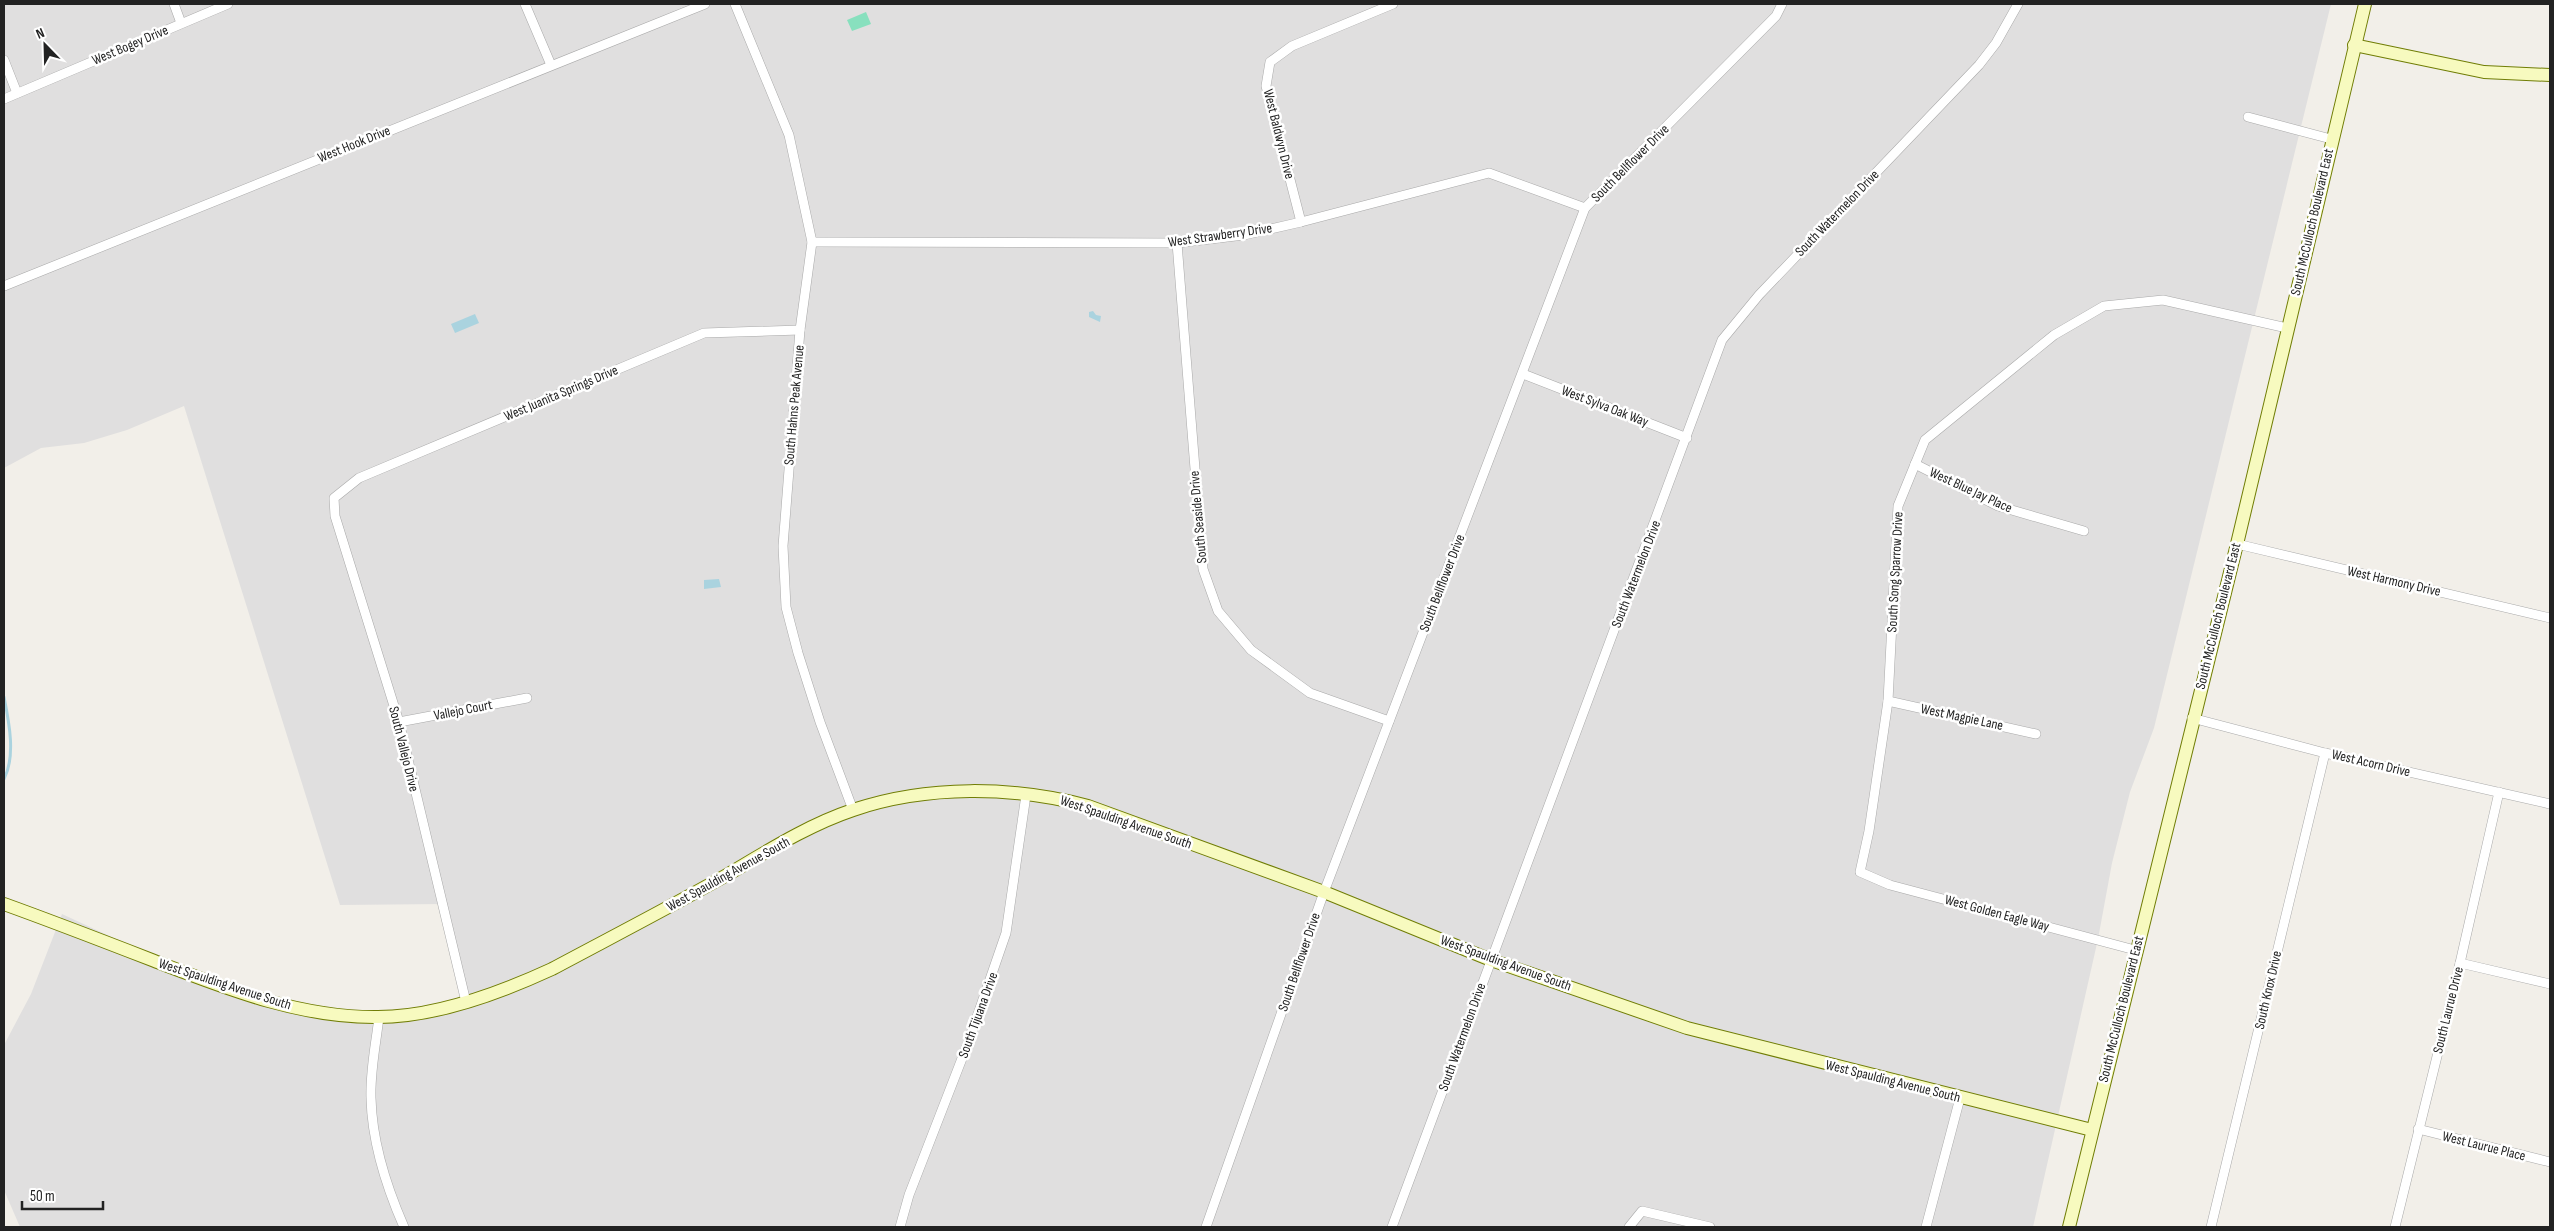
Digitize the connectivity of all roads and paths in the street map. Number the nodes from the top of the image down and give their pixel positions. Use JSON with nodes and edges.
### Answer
{"nodes":[{"id":1,"x":174,"y":4,"type":"edge"},
{"id":2,"x":228,"y":4,"type":"edge"},
{"id":3,"x":525,"y":4,"type":"edge"},
{"id":4,"x":705,"y":4,"type":"edge"},
{"id":5,"x":735,"y":4,"type":"edge"},
{"id":6,"x":1393,"y":4,"type":"edge"},
{"id":7,"x":1782,"y":4,"type":"edge"},
{"id":8,"x":2018,"y":4,"type":"edge"},
{"id":9,"x":2365,"y":4,"type":"edge"},
{"id":10,"x":182,"y":22,"type":"junction"},
{"id":11,"x":2354,"y":45,"type":"junction"},
{"id":12,"x":4,"y":60,"type":"edge"},
{"id":13,"x":551,"y":65,"type":"junction"},
{"id":14,"x":2550,"y":75,"type":"edge"},
{"id":15,"x":17,"y":93,"type":"junction"},
{"id":16,"x":4,"y":98,"type":"edge"},
{"id":17,"x":2248,"y":116,"type":"dead end"},
{"id":18,"x":2331,"y":139,"type":"junction"},
{"id":19,"x":1585,"y":208,"type":"junction"},
{"id":20,"x":1301,"y":222,"type":"junction"},
{"id":21,"x":812,"y":242,"type":"junction"},
{"id":22,"x":1178,"y":243,"type":"junction"},
{"id":23,"x":4,"y":286,"type":"edge"},
{"id":24,"x":2287,"y":328,"type":"junction"},
{"id":25,"x":800,"y":330,"type":"junction"},
{"id":26,"x":1523,"y":374,"type":"junction"},
{"id":27,"x":1687,"y":438,"type":"junction"},
{"id":28,"x":1916,"y":464,"type":"junction"},
{"id":29,"x":334,"y":498,"type":"joint"},
{"id":30,"x":2084,"y":531,"type":"dead end"},
{"id":31,"x":2237,"y":544,"type":"junction"},
{"id":32,"x":2550,"y":618,"type":"edge"},
{"id":33,"x":527,"y":698,"type":"dead end"},
{"id":34,"x":1888,"y":701,"type":"junction"},
{"id":35,"x":2192,"y":718,"type":"junction"},
{"id":36,"x":1389,"y":721,"type":"junction"},
{"id":37,"x":398,"y":722,"type":"junction"},
{"id":38,"x":2036,"y":734,"type":"dead end"},
{"id":39,"x":2325,"y":753,"type":"junction"},
{"id":40,"x":2499,"y":792,"type":"junction"},
{"id":41,"x":1026,"y":795,"type":"junction"},
{"id":42,"x":2550,"y":804,"type":"edge"},
{"id":43,"x":853,"y":810,"type":"junction"},
{"id":44,"x":1860,"y":872,"type":"joint"},
{"id":45,"x":1324,"y":892,"type":"junction"},
{"id":46,"x":4,"y":904,"type":"edge"},
{"id":47,"x":2135,"y":950,"type":"junction"},
{"id":48,"x":1491,"y":960,"type":"junction"},
{"id":49,"x":2460,"y":963,"type":"junction"},
{"id":50,"x":2550,"y":984,"type":"edge"},
{"id":51,"x":466,"y":1002,"type":"junction"},
{"id":52,"x":379,"y":1017,"type":"junction"},
{"id":53,"x":1960,"y":1098,"type":"junction"},
{"id":54,"x":2418,"y":1129,"type":"junction"},
{"id":55,"x":2092,"y":1130,"type":"junction"},
{"id":56,"x":2550,"y":1162,"type":"edge"},
{"id":57,"x":404,"y":1227,"type":"edge"},
{"id":58,"x":900,"y":1227,"type":"edge"},
{"id":59,"x":1206,"y":1227,"type":"edge"},
{"id":60,"x":1392,"y":1227,"type":"edge"},
{"id":61,"x":1629,"y":1227,"type":"edge"},
{"id":62,"x":1710,"y":1227,"type":"edge"},
{"id":63,"x":1926,"y":1227,"type":"edge"},
{"id":64,"x":2069,"y":1227,"type":"edge"},
{"id":65,"x":2211,"y":1227,"type":"edge"},
{"id":66,"x":2395,"y":1227,"type":"edge"}],
"edges":[{"from":1,"to":10,"type":"street"},
{"from":2,"to":10,"type":"street","name":"West Bogey Drive"},
{"from":3,"to":13,"type":"street"},
{"from":4,"to":13,"type":"street","name":"West Hook Drive"},
{"from":5,"to":21,"type":"street","name":"South Hahns Peak Avenue"},
{"from":6,"to":20,"type":"street","name":"West Baldwyn Drive"},
{"from":7,"to":19,"type":"street","name":"South Bellflower Drive"},
{"from":8,"to":27,"type":"street","name":"South Watermelon Drive"},
{"from":9,"to":11,"type":"street","name":"South McCulloch Boulevard East"},
{"from":10,"to":15,"type":"street","name":"West Bogey Drive"},
{"from":11,"to":14,"type":"street"},
{"from":11,"to":18,"type":"street","name":"South McCulloch Boulevard East"},
{"from":12,"to":15,"type":"street"},
{"from":13,"to":23,"type":"street","name":"West Hook Drive"},
{"from":15,"to":16,"type":"street","name":"West Bogey Drive"},
{"from":17,"to":18,"type":"street"},
{"from":18,"to":24,"type":"street","name":"South McCulloch Boulevard East"},
{"from":19,"to":20,"type":"street","name":"West Strawberry Drive"},
{"from":19,"to":26,"type":"street","name":"South Bellflower Drive"},
{"from":20,"to":22,"type":"street","name":"West Strawberry Drive"},
{"from":21,"to":22,"type":"street","name":"West Strawberry Drive"},
{"from":21,"to":25,"type":"street","name":"South Hahns Peak Avenue"},
{"from":22,"to":36,"type":"street","name":"South Seaside Drive"},
{"from":24,"to":28,"type":"street","name":"South Song Sparrow Drive"},
{"from":24,"to":31,"type":"street","name":"South McCulloch Boulevard East"},
{"from":25,"to":29,"type":"street","name":"West Juanita Springs Drive"},
{"from":25,"to":43,"type":"street","name":"South Hahns Peak Avenue"},
{"from":26,"to":27,"type":"street","name":"West Sylva Oak Way"},
{"from":26,"to":36,"type":"street","name":"South Bellflower Drive"},
{"from":27,"to":48,"type":"street","name":"South Watermelon Drive"},
{"from":28,"to":30,"type":"street","name":"West Blue Jay Place"},
{"from":28,"to":34,"type":"street","name":"South Song Sparrow Drive"},
{"from":29,"to":37,"type":"street","name":"South Vallejo Drive"},
{"from":31,"to":32,"type":"street","name":"West Harmony Drive"},
{"from":31,"to":35,"type":"street","name":"South McCulloch Boulevard East"},
{"from":33,"to":37,"type":"street","name":"Vallejo Court"},
{"from":34,"to":38,"type":"street","name":"West Magpie Lane"},
{"from":34,"to":44,"type":"street","name":"South Song Sparrow Drive"},
{"from":35,"to":39,"type":"street","name":"West Acorn Drive"},
{"from":35,"to":47,"type":"street","name":"South McCulloch Boulevard East"},
{"from":36,"to":45,"type":"street","name":"South Bellflower Drive"},
{"from":37,"to":51,"type":"street","name":"South Vallejo Drive"},
{"from":39,"to":40,"type":"street","name":"West Acorn Drive"},
{"from":39,"to":65,"type":"street","name":"South Knox Drive"},
{"from":40,"to":42,"type":"street","name":"West Acorn Drive"},
{"from":40,"to":49,"type":"street","name":"South Laurue Drive"},
{"from":41,"to":43,"type":"street","name":"West Spaulding Avenue South"},
{"from":41,"to":45,"type":"street","name":"West Spaulding Avenue South"},
{"from":41,"to":58,"type":"street","name":"South Tijuana Drive"},
{"from":43,"to":51,"type":"street","name":"West Spaulding Avenue South"},
{"from":44,"to":47,"type":"street","name":"West Golden Eagle Way"},
{"from":45,"to":48,"type":"street","name":"West Spaulding Avenue South"},
{"from":45,"to":59,"type":"street","name":"South Bellflower Drive"},
{"from":46,"to":52,"type":"street","name":"West Spaulding Avenue South"},
{"from":47,"to":55,"type":"street","name":"South McCulloch Boulevard East"},
{"from":48,"to":53,"type":"street","name":"West Spaulding Avenue South"},
{"from":48,"to":60,"type":"street","name":"South Watermelon Drive"},
{"from":49,"to":50,"type":"street"},
{"from":49,"to":54,"type":"street","name":"South Laurue Drive"},
{"from":51,"to":52,"type":"street","name":"West Spaulding Avenue South"},
{"from":52,"to":57,"type":"street"},
{"from":53,"to":55,"type":"street","name":"West Spaulding Avenue South"},
{"from":53,"to":63,"type":"street"},
{"from":54,"to":56,"type":"street","name":"West Laurue Place"},
{"from":54,"to":66,"type":"street","name":"South Laurue Drive"},
{"from":55,"to":64,"type":"street","name":"South McCulloch Boulevard East"},
{"from":61,"to":62,"type":"street"}]}
